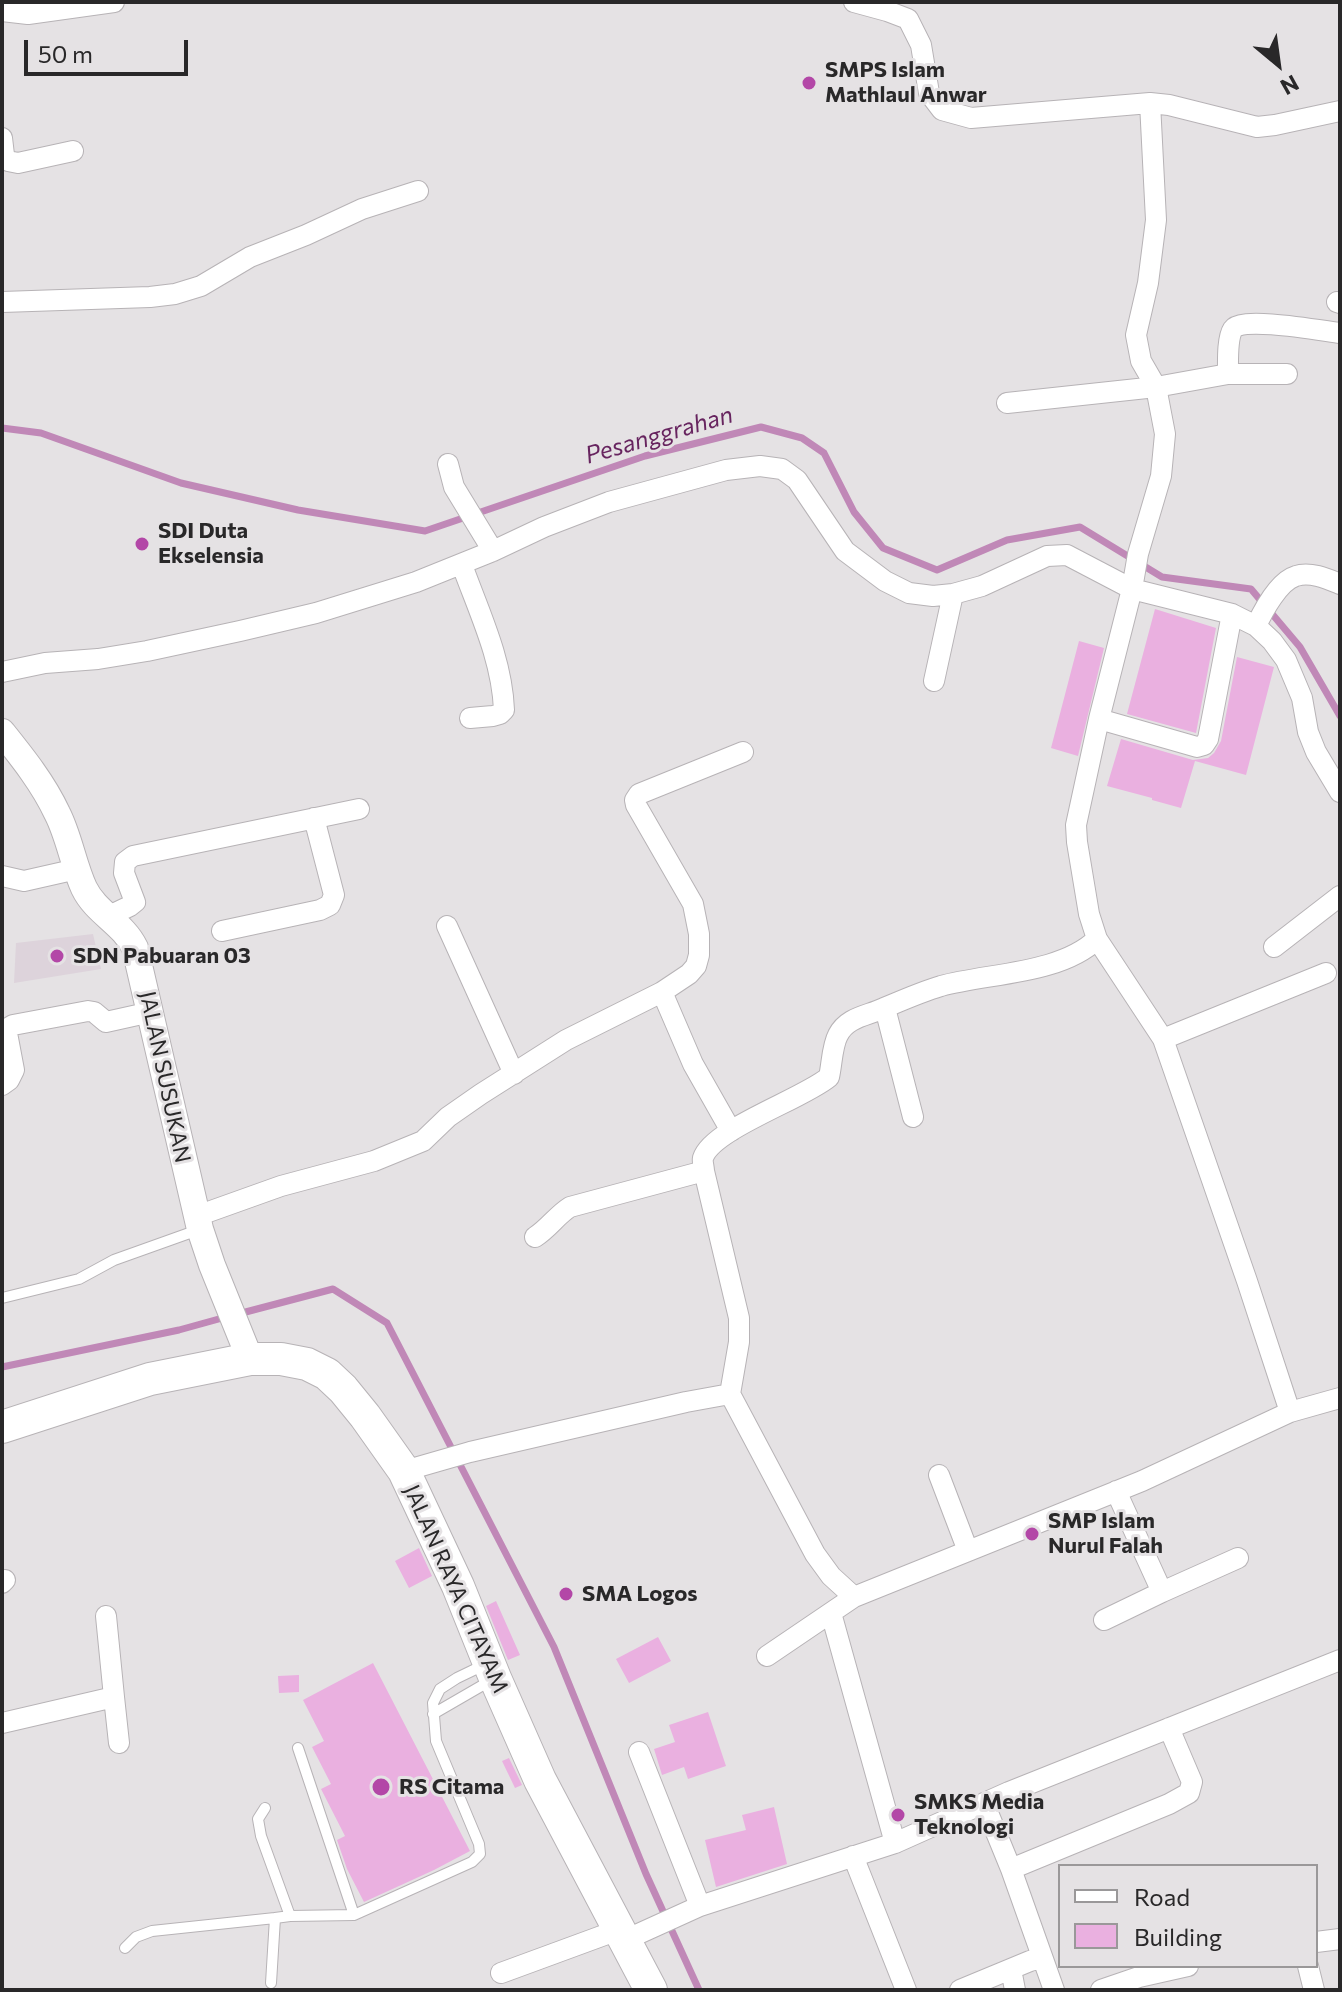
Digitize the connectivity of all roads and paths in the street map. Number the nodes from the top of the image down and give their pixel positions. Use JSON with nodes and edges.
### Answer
{"nodes":[{"id":1,"x":114,"y":2,"type":"edge"},
{"id":2,"x":854,"y":2,"type":"edge"},
{"id":3,"x":2,"y":11,"type":"edge"},
{"id":4,"x":1150,"y":103,"type":"junction"},
{"id":5,"x":1340,"y":111,"type":"edge"},
{"id":6,"x":2,"y":138,"type":"edge"},
{"id":7,"x":73,"y":151,"type":"dead end"},
{"id":8,"x":418,"y":191,"type":"dead end"},
{"id":9,"x":2,"y":302,"type":"edge"},
{"id":10,"x":1340,"y":333,"type":"edge"},
{"id":11,"x":1228,"y":374,"type":"junction"},
{"id":12,"x":1287,"y":374,"type":"dead end"},
{"id":13,"x":1156,"y":387,"type":"junction"},
{"id":14,"x":1007,"y":403,"type":"dead end"},
{"id":15,"x":448,"y":464,"type":"dead end"},
{"id":16,"x":488,"y":543,"type":"junction"},
{"id":17,"x":462,"y":565,"type":"junction"},
{"id":18,"x":1132,"y":584,"type":"junction"},
{"id":19,"x":1340,"y":584,"type":"edge"},
{"id":20,"x":953,"y":594,"type":"junction"},
{"id":21,"x":1232,"y":614,"type":"junction"},
{"id":22,"x":1259,"y":620,"type":"junction"},
{"id":23,"x":2,"y":672,"type":"edge"},
{"id":24,"x":934,"y":681,"type":"dead end"},
{"id":25,"x":470,"y":718,"type":"dead end"},
{"id":26,"x":1099,"y":719,"type":"junction"},
{"id":27,"x":2,"y":732,"type":"edge"},
{"id":28,"x":743,"y":752,"type":"dead end"},
{"id":29,"x":1340,"y":792,"type":"edge"},
{"id":30,"x":359,"y":809,"type":"dead end"},
{"id":31,"x":314,"y":818,"type":"junction"},
{"id":32,"x":77,"y":869,"type":"junction"},
{"id":33,"x":2,"y":876,"type":"edge"},
{"id":34,"x":1340,"y":896,"type":"edge"},
{"id":35,"x":107,"y":917,"type":"junction"},
{"id":36,"x":447,"y":926,"type":"dead end"},
{"id":37,"x":222,"y":931,"type":"dead end"},
{"id":38,"x":1097,"y":939,"type":"junction"},
{"id":39,"x":1274,"y":947,"type":"dead end"},
{"id":40,"x":1326,"y":973,"type":"dead end"},
{"id":41,"x":662,"y":992,"type":"junction"},
{"id":42,"x":885,"y":1008,"type":"junction"},
{"id":43,"x":151,"y":1012,"type":"junction"},
{"id":44,"x":1163,"y":1039,"type":"junction"},
{"id":45,"x":514,"y":1074,"type":"junction"},
{"id":46,"x":2,"y":1085,"type":"edge"},
{"id":47,"x":913,"y":1117,"type":"dead end"},
{"id":48,"x":731,"y":1131,"type":"junction"},
{"id":49,"x":704,"y":1171,"type":"junction"},
{"id":50,"x":199,"y":1222,"type":"junction"},
{"id":51,"x":535,"y":1237,"type":"dead end"},
{"id":52,"x":2,"y":1298,"type":"edge"},
{"id":53,"x":246,"y":1348,"type":"junction"},
{"id":54,"x":730,"y":1394,"type":"junction"},
{"id":55,"x":1340,"y":1398,"type":"edge"},
{"id":56,"x":1290,"y":1412,"type":"junction"},
{"id":57,"x":2,"y":1427,"type":"edge"},
{"id":58,"x":404,"y":1471,"type":"junction"},
{"id":59,"x":939,"y":1475,"type":"dead end"},
{"id":60,"x":1116,"y":1491,"type":"junction"},
{"id":61,"x":968,"y":1551,"type":"junction"},
{"id":62,"x":1238,"y":1558,"type":"dead end"},
{"id":63,"x":1162,"y":1592,"type":"junction"},
{"id":64,"x":854,"y":1597,"type":"junction"},
{"id":65,"x":831,"y":1613,"type":"junction"},
{"id":66,"x":106,"y":1616,"type":"dead end"},
{"id":67,"x":1104,"y":1620,"type":"dead end"},
{"id":68,"x":767,"y":1656,"type":"dead end"},
{"id":69,"x":1340,"y":1660,"type":"edge"},
{"id":70,"x":492,"y":1671,"type":"junction"},
{"id":71,"x":114,"y":1697,"type":"junction"},
{"id":72,"x":433,"y":1714,"type":"junction"},
{"id":73,"x":2,"y":1723,"type":"edge"},
{"id":74,"x":1169,"y":1728,"type":"junction"},
{"id":75,"x":119,"y":1743,"type":"dead end"},
{"id":76,"x":298,"y":1748,"type":"dead end"},
{"id":77,"x":639,"y":1752,"type":"dead end"},
{"id":78,"x":984,"y":1803,"type":"junction"},
{"id":79,"x":265,"y":1808,"type":"dead end"},
{"id":80,"x":895,"y":1843,"type":"junction"},
{"id":81,"x":853,"y":1856,"type":"junction"},
{"id":82,"x":1011,"y":1869,"type":"junction"},
{"id":83,"x":694,"y":1909,"type":"junction"},
{"id":84,"x":354,"y":1915,"type":"junction"},
{"id":85,"x":290,"y":1916,"type":"junction"},
{"id":86,"x":275,"y":1918,"type":"junction"},
{"id":87,"x":627,"y":1934,"type":"junction"},
{"id":88,"x":1340,"y":1939,"type":"edge"},
{"id":89,"x":1318,"y":1942,"type":"edge"},
{"id":90,"x":125,"y":1948,"type":"dead end"},
{"id":91,"x":1041,"y":1958,"type":"junction"},
{"id":92,"x":1179,"y":1968,"type":"edge"},
{"id":93,"x":1308,"y":1968,"type":"edge"},
{"id":94,"x":1011,"y":1969,"type":"junction"},
{"id":95,"x":501,"y":1973,"type":"dead end"},
{"id":96,"x":271,"y":1983,"type":"dead end"},
{"id":97,"x":651,"y":1990,"type":"edge"},
{"id":98,"x":906,"y":1990,"type":"edge"},
{"id":99,"x":960,"y":1990,"type":"edge"},
{"id":100,"x":1015,"y":1990,"type":"edge"},
{"id":101,"x":1054,"y":1990,"type":"edge"},
{"id":102,"x":1101,"y":1990,"type":"edge"},
{"id":103,"x":1314,"y":1990,"type":"edge"}],
"edges":[{"from":1,"to":3,"type":"street"},
{"from":2,"to":4,"type":"street"},
{"from":4,"to":5,"type":"street"},
{"from":4,"to":13,"type":"street"},
{"from":6,"to":7,"type":"street"},
{"from":8,"to":9,"type":"street"},
{"from":10,"to":11,"type":"street"},
{"from":11,"to":12,"type":"street"},
{"from":11,"to":13,"type":"street"},
{"from":13,"to":14,"type":"street"},
{"from":13,"to":18,"type":"street"},
{"from":15,"to":16,"type":"street"},
{"from":16,"to":17,"type":"street"},
{"from":16,"to":20,"type":"street"},
{"from":17,"to":23,"type":"street"},
{"from":17,"to":25,"type":"street"},
{"from":18,"to":20,"type":"street"},
{"from":18,"to":21,"type":"street"},
{"from":18,"to":26,"type":"street"},
{"from":19,"to":22,"type":"street"},
{"from":20,"to":24,"type":"street"},
{"from":21,"to":22,"type":"street"},
{"from":21,"to":26,"type":"street"},
{"from":22,"to":29,"type":"street"},
{"from":26,"to":38,"type":"street"},
{"from":27,"to":32,"type":"street","name":"JALAN SUSUKAN"},
{"from":28,"to":41,"type":"street"},
{"from":30,"to":31,"type":"street"},
{"from":31,"to":35,"type":"street"},
{"from":31,"to":37,"type":"street"},
{"from":32,"to":33,"type":"street"},
{"from":32,"to":35,"type":"street","name":"JALAN SUSUKAN"},
{"from":34,"to":39,"type":"street"},
{"from":35,"to":43,"type":"street","name":"JALAN SUSUKAN"},
{"from":36,"to":45,"type":"street"},
{"from":38,"to":42,"type":"street"},
{"from":38,"to":44,"type":"street"},
{"from":40,"to":44,"type":"street"},
{"from":41,"to":45,"type":"street"},
{"from":41,"to":48,"type":"street"},
{"from":42,"to":47,"type":"street"},
{"from":42,"to":48,"type":"street"},
{"from":43,"to":46,"type":"street"},
{"from":43,"to":50,"type":"street","name":"JALAN SUSUKAN"},
{"from":44,"to":56,"type":"street"},
{"from":45,"to":50,"type":"street"},
{"from":48,"to":49,"type":"street"},
{"from":49,"to":51,"type":"street"},
{"from":49,"to":54,"type":"street"},
{"from":50,"to":52,"type":"lane"},
{"from":50,"to":53,"type":"street","name":"JALAN SUSUKAN"},
{"from":53,"to":57,"type":"main road","name":"JALAN RAYA CITAYAM"},
{"from":53,"to":58,"type":"main road","name":"JALAN RAYA CITAYAM"},
{"from":54,"to":58,"type":"street"},
{"from":54,"to":64,"type":"street"},
{"from":55,"to":56,"type":"street"},
{"from":56,"to":60,"type":"street"},
{"from":58,"to":70,"type":"main road","name":"JALAN RAYA CITAYAM"},
{"from":59,"to":61,"type":"street"},
{"from":60,"to":61,"type":"street"},
{"from":60,"to":63,"type":"street"},
{"from":61,"to":64,"type":"street"},
{"from":62,"to":63,"type":"street"},
{"from":63,"to":67,"type":"street"},
{"from":64,"to":65,"type":"street"},
{"from":65,"to":68,"type":"street"},
{"from":65,"to":80,"type":"street"},
{"from":66,"to":71,"type":"street"},
{"from":69,"to":74,"type":"street"},
{"from":70,"to":72,"type":"lane"},
{"from":70,"to":72,"type":"lane"},
{"from":70,"to":87,"type":"main road","name":"JALAN RAYA CITAYAM"},
{"from":71,"to":73,"type":"street"},
{"from":71,"to":75,"type":"street"},
{"from":72,"to":84,"type":"lane"},
{"from":74,"to":78,"type":"street"},
{"from":74,"to":82,"type":"street"},
{"from":76,"to":84,"type":"lane"},
{"from":77,"to":83,"type":"street"},
{"from":78,"to":80,"type":"street"},
{"from":78,"to":82,"type":"street"},
{"from":79,"to":85,"type":"lane"},
{"from":80,"to":81,"type":"street"},
{"from":81,"to":83,"type":"street"},
{"from":81,"to":98,"type":"street"},
{"from":82,"to":91,"type":"street"},
{"from":83,"to":87,"type":"street"},
{"from":84,"to":85,"type":"lane"},
{"from":85,"to":86,"type":"lane"},
{"from":86,"to":90,"type":"lane"},
{"from":86,"to":96,"type":"lane"},
{"from":87,"to":95,"type":"street"},
{"from":87,"to":97,"type":"main road","name":"JALAN RAYA CITAYAM"},
{"from":88,"to":89,"type":"street"},
{"from":91,"to":94,"type":"street"},
{"from":91,"to":101,"type":"street"},
{"from":92,"to":102,"type":"street"},
{"from":93,"to":103,"type":"street"},
{"from":94,"to":99,"type":"street"},
{"from":94,"to":100,"type":"street"}]}
